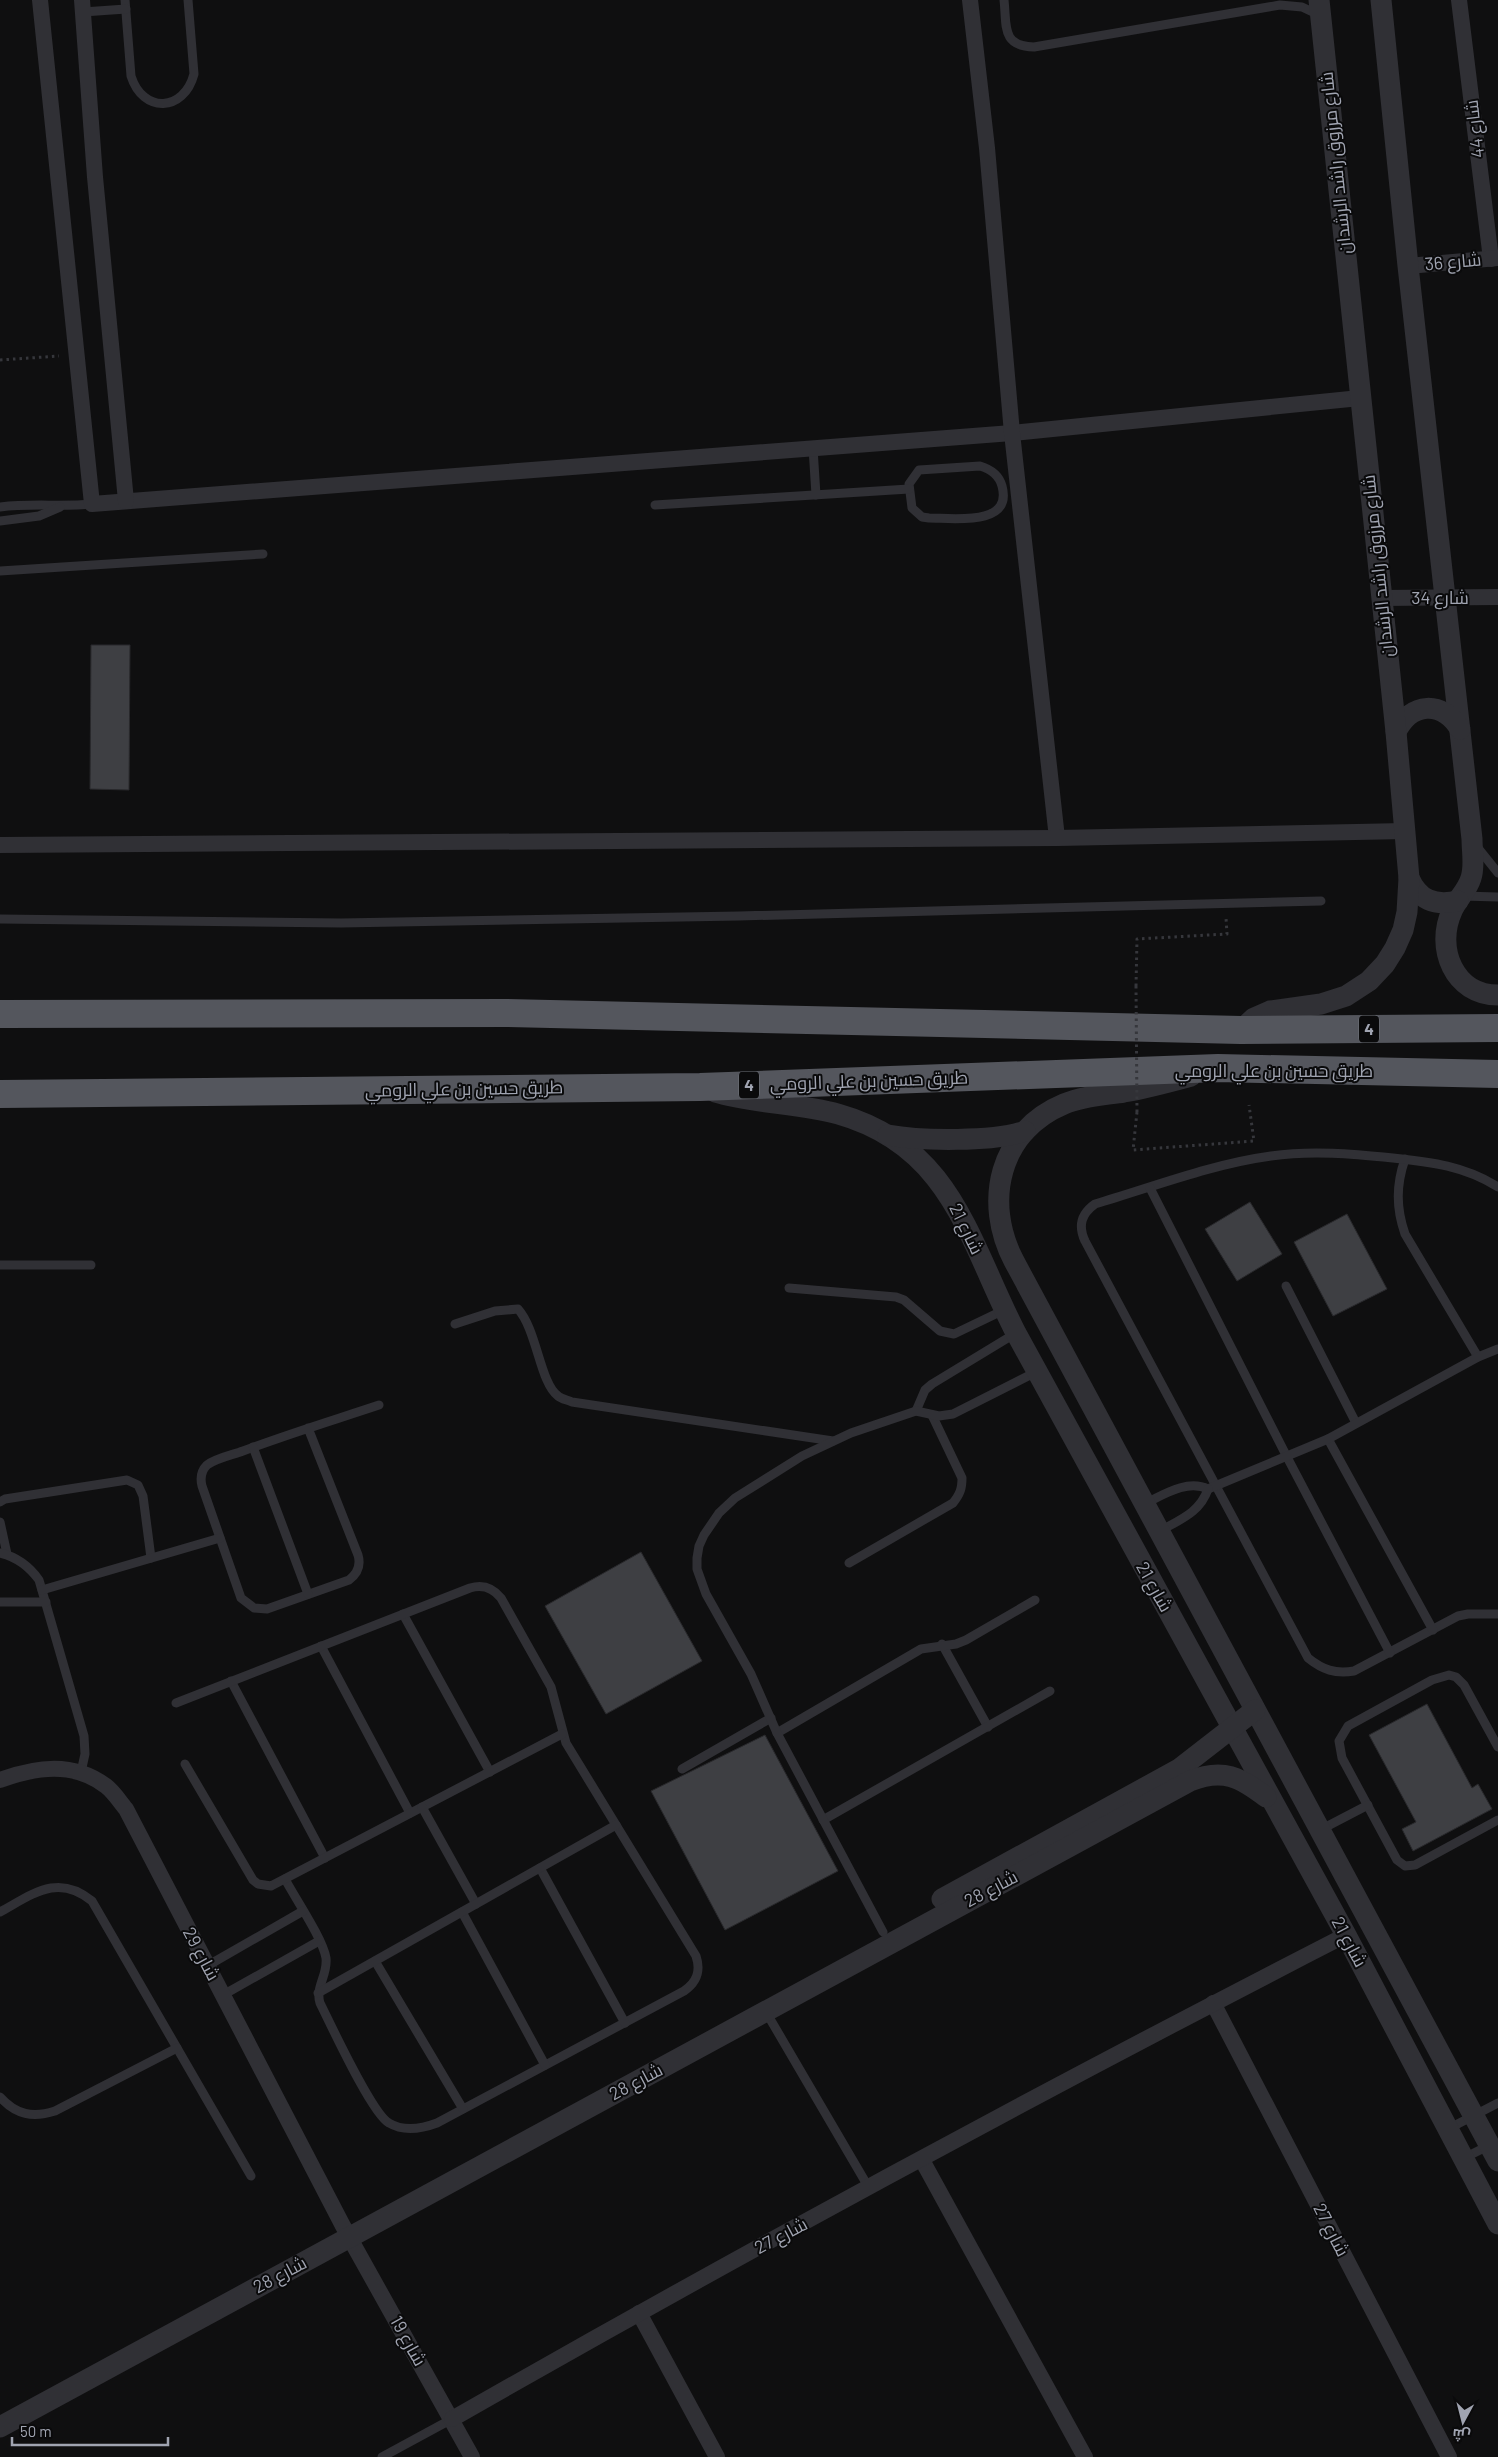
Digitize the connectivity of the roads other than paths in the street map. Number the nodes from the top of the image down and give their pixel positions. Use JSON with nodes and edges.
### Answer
{"nodes":[{"id":1,"x":40,"y":0,"type":"edge"},
{"id":2,"x":188,"y":0,"type":"edge"},
{"id":3,"x":970,"y":0,"type":"edge"},
{"id":4,"x":1004,"y":0,"type":"edge"},
{"id":5,"x":1381,"y":0,"type":"edge"},
{"id":6,"x":1459,"y":0,"type":"edge"},
{"id":7,"x":125,"y":5,"type":"edge"},
{"id":8,"x":82,"y":6,"type":"edge"},
{"id":9,"x":1320,"y":8,"type":"edge"},
{"id":10,"x":1494,"y":258,"type":"edge"},
{"id":11,"x":1408,"y":266,"type":"junction"},
{"id":12,"x":1360,"y":398,"type":"junction"},
{"id":13,"x":1012,"y":433,"type":"junction"},
{"id":14,"x":813,"y":448,"type":"junction"},
{"id":15,"x":909,"y":490,"type":"junction"},
{"id":16,"x":816,"y":495,"type":"junction"},
{"id":17,"x":126,"y":501,"type":"junction"},
{"id":18,"x":92,"y":504,"type":"junction"},
{"id":19,"x":655,"y":505,"type":"dead end"},
{"id":20,"x":0,"y":506,"type":"edge"},
{"id":21,"x":60,"y":507,"type":"junction"},
{"id":22,"x":0,"y":521,"type":"edge"},
{"id":23,"x":263,"y":554,"type":"dead end"},
{"id":24,"x":0,"y":572,"type":"edge"},
{"id":25,"x":1446,"y":597,"type":"junction"},
{"id":26,"x":1498,"y":597,"type":"edge"},
{"id":27,"x":1381,"y":598,"type":"junction"},
{"id":28,"x":1460,"y":729,"type":"junction"},
{"id":29,"x":1396,"y":732,"type":"junction"},
{"id":30,"x":1405,"y":832,"type":"junction"},
{"id":31,"x":1057,"y":838,"type":"junction"},
{"id":32,"x":1472,"y":839,"type":"junction"},
{"id":33,"x":0,"y":845,"type":"edge"},
{"id":34,"x":1498,"y":873,"type":"edge"},
{"id":35,"x":1409,"y":878,"type":"junction"},
{"id":36,"x":1498,"y":897,"type":"edge"},
{"id":37,"x":1460,"y":899,"type":"junction"},
{"id":38,"x":1321,"y":900,"type":"dead end"},
{"id":39,"x":0,"y":919,"type":"edge"},
{"id":40,"x":1498,"y":995,"type":"edge"},
{"id":41,"x":0,"y":1014,"type":"edge"},
{"id":42,"x":1498,"y":1028,"type":"edge"},
{"id":43,"x":1241,"y":1030,"type":"junction"},
{"id":44,"x":1218,"y":1068,"type":"junction"},
{"id":45,"x":1498,"y":1074,"type":"edge"},
{"id":46,"x":700,"y":1087,"type":"junction"},
{"id":47,"x":0,"y":1094,"type":"edge"},
{"id":48,"x":1025,"y":1131,"type":"junction"},
{"id":49,"x":885,"y":1134,"type":"junction"},
{"id":50,"x":1406,"y":1159,"type":"junction"},
{"id":51,"x":1498,"y":1187,"type":"edge"},
{"id":52,"x":1150,"y":1188,"type":"junction"},
{"id":53,"x":1014,"y":1261,"type":"junction"},
{"id":54,"x":0,"y":1265,"type":"edge"},
{"id":55,"x":91,"y":1265,"type":"dead end"},
{"id":56,"x":988,"y":1276,"type":"junction"},
{"id":57,"x":1286,"y":1286,"type":"dead end"},
{"id":58,"x":789,"y":1288,"type":"dead end"},
{"id":59,"x":1004,"y":1310,"type":"junction"},
{"id":60,"x":455,"y":1324,"type":"dead end"},
{"id":61,"x":1016,"y":1334,"type":"junction"},
{"id":62,"x":1498,"y":1349,"type":"edge"},
{"id":63,"x":1478,"y":1357,"type":"junction"},
{"id":64,"x":1036,"y":1372,"type":"junction"},
{"id":65,"x":379,"y":1405,"type":"dead end"},
{"id":66,"x":916,"y":1411,"type":"junction"},
{"id":67,"x":932,"y":1415,"type":"junction"},
{"id":68,"x":1356,"y":1423,"type":"junction"},
{"id":69,"x":308,"y":1428,"type":"junction"},
{"id":70,"x":1328,"y":1439,"type":"junction"},
{"id":71,"x":833,"y":1441,"type":"junction"},
{"id":72,"x":253,"y":1447,"type":"junction"},
{"id":73,"x":1287,"y":1457,"type":"junction"},
{"id":74,"x":1213,"y":1488,"type":"junction"},
{"id":75,"x":0,"y":1502,"type":"edge"},
{"id":76,"x":1143,"y":1504,"type":"junction"},
{"id":77,"x":0,"y":1522,"type":"edge"},
{"id":78,"x":1158,"y":1532,"type":"junction"},
{"id":79,"x":220,"y":1538,"type":"junction"},
{"id":80,"x":3,"y":1554,"type":"edge"},
{"id":81,"x":151,"y":1558,"type":"junction"},
{"id":82,"x":849,"y":1563,"type":"dead end"},
{"id":83,"x":42,"y":1590,"type":"junction"},
{"id":84,"x":308,"y":1594,"type":"junction"},
{"id":85,"x":1035,"y":1600,"type":"dead end"},
{"id":86,"x":0,"y":1602,"type":"edge"},
{"id":87,"x":46,"y":1602,"type":"junction"},
{"id":88,"x":403,"y":1614,"type":"junction"},
{"id":89,"x":1498,"y":1614,"type":"edge"},
{"id":90,"x":1433,"y":1630,"type":"junction"},
{"id":91,"x":942,"y":1644,"type":"junction"},
{"id":92,"x":321,"y":1646,"type":"junction"},
{"id":93,"x":1390,"y":1653,"type":"junction"},
{"id":94,"x":231,"y":1681,"type":"junction"},
{"id":95,"x":1050,"y":1691,"type":"dead end"},
{"id":96,"x":176,"y":1702,"type":"dead end"},
{"id":97,"x":1255,"y":1710,"type":"junction"},
{"id":98,"x":771,"y":1718,"type":"junction"},
{"id":99,"x":988,"y":1727,"type":"junction"},
{"id":100,"x":1232,"y":1728,"type":"junction"},
{"id":101,"x":777,"y":1732,"type":"junction"},
{"id":102,"x":562,"y":1734,"type":"junction"},
{"id":103,"x":1498,"y":1747,"type":"edge"},
{"id":104,"x":185,"y":1764,"type":"dead end"},
{"id":105,"x":682,"y":1769,"type":"dead end"},
{"id":106,"x":81,"y":1772,"type":"junction"},
{"id":107,"x":490,"y":1772,"type":"junction"},
{"id":108,"x":0,"y":1780,"type":"edge"},
{"id":109,"x":1273,"y":1802,"type":"junction"},
{"id":110,"x":1368,"y":1805,"type":"junction"},
{"id":111,"x":422,"y":1807,"type":"junction"},
{"id":112,"x":410,"y":1814,"type":"junction"},
{"id":113,"x":823,"y":1820,"type":"junction"},
{"id":114,"x":1498,"y":1820,"type":"edge"},
{"id":115,"x":616,"y":1825,"type":"junction"},
{"id":116,"x":1320,"y":1830,"type":"junction"},
{"id":117,"x":325,"y":1858,"type":"junction"},
{"id":118,"x":540,"y":1868,"type":"junction"},
{"id":119,"x":285,"y":1880,"type":"junction"},
{"id":120,"x":476,"y":1904,"type":"junction"},
{"id":121,"x":302,"y":1911,"type":"junction"},
{"id":122,"x":0,"y":1912,"type":"edge"},
{"id":123,"x":462,"y":1912,"type":"junction"},
{"id":124,"x":883,"y":1932,"type":"junction"},
{"id":125,"x":1346,"y":1935,"type":"junction"},
{"id":126,"x":319,"y":1941,"type":"junction"},
{"id":127,"x":375,"y":1961,"type":"junction"},
{"id":128,"x":207,"y":1966,"type":"junction"},
{"id":129,"x":318,"y":1994,"type":"junction"},
{"id":130,"x":223,"y":1995,"type":"junction"},
{"id":131,"x":1213,"y":2003,"type":"junction"},
{"id":132,"x":766,"y":2012,"type":"junction"},
{"id":133,"x":624,"y":2023,"type":"junction"},
{"id":134,"x":177,"y":2048,"type":"junction"},
{"id":135,"x":545,"y":2065,"type":"junction"},
{"id":136,"x":0,"y":2097,"type":"edge"},
{"id":137,"x":1498,"y":2103,"type":"edge"},
{"id":138,"x":463,"y":2109,"type":"junction"},
{"id":139,"x":1474,"y":2115,"type":"junction"},
{"id":140,"x":1448,"y":2129,"type":"junction"},
{"id":141,"x":1495,"y":2149,"type":"edge"},
{"id":142,"x":1464,"y":2158,"type":"junction"},
{"id":143,"x":922,"y":2160,"type":"junction"},
{"id":144,"x":251,"y":2176,"type":"dead end"},
{"id":145,"x":869,"y":2188,"type":"junction"},
{"id":146,"x":1498,"y":2224,"type":"edge"},
{"id":147,"x":346,"y":2232,"type":"junction"},
{"id":148,"x":639,"y":2313,"type":"junction"},
{"id":149,"x":0,"y":2412,"type":"edge"},
{"id":150,"x":452,"y":2420,"type":"junction"},
{"id":151,"x":0,"y":2426,"type":"edge"},
{"id":152,"x":382,"y":2457,"type":"edge"},
{"id":153,"x":472,"y":2457,"type":"edge"},
{"id":154,"x":718,"y":2457,"type":"edge"},
{"id":155,"x":1085,"y":2457,"type":"edge"},
{"id":156,"x":1449,"y":2457,"type":"edge"}],
"edges":[{"from":1,"to":18,"type":"street"},
{"from":2,"to":7,"type":"lane"},
{"from":3,"to":13,"type":"street"},
{"from":4,"to":9,"type":"lane"},
{"from":5,"to":11,"type":"street"},
{"from":6,"to":10,"type":"street","name":"شارع 44"},
{"from":7,"to":8,"type":"lane"},
{"from":8,"to":17,"type":"street"},
{"from":9,"to":12,"type":"street","name":"شارع مرزوق راشد الرشدان"},
{"from":10,"to":11,"type":"street","name":"شارع 36"},
{"from":11,"to":25,"type":"street"},
{"from":12,"to":13,"type":"street"},
{"from":12,"to":27,"type":"street","name":"شارع مرزوق راشد الرشدان"},
{"from":13,"to":14,"type":"street"},
{"from":13,"to":31,"type":"street"},
{"from":14,"to":16,"type":"lane"},
{"from":14,"to":17,"type":"street"},
{"from":15,"to":15,"type":"lane"},
{"from":15,"to":16,"type":"lane"},
{"from":16,"to":19,"type":"lane"},
{"from":17,"to":18,"type":"street"},
{"from":18,"to":21,"type":"lane"},
{"from":20,"to":21,"type":"lane"},
{"from":21,"to":22,"type":"lane"},
{"from":23,"to":24,"type":"lane"},
{"from":25,"to":26,"type":"street","name":"شارع 34"},
{"from":25,"to":27,"type":"street","name":"شارع 34"},
{"from":25,"to":28,"type":"street"},
{"from":27,"to":29,"type":"street","name":"شارع مرزوق راشد الرشدان"},
{"from":28,"to":29,"type":"street"},
{"from":28,"to":32,"type":"street"},
{"from":29,"to":30,"type":"street","name":"شارع مرزوق راشد الرشدان"},
{"from":30,"to":31,"type":"street"},
{"from":30,"to":35,"type":"street","name":"شارع مرزوق راشد الرشدان"},
{"from":31,"to":33,"type":"street"},
{"from":32,"to":34,"type":"lane"},
{"from":32,"to":37,"type":"street"},
{"from":35,"to":37,"type":"street"},
{"from":35,"to":43,"type":"street","name":"شارع مرزوق راشد الرشدان"},
{"from":36,"to":37,"type":"lane"},
{"from":37,"to":40,"type":"street"},
{"from":38,"to":39,"type":"lane"},
{"from":41,"to":43,"type":"highway","number":"4"},
{"from":42,"to":43,"type":"highway","number":"4"},
{"from":44,"to":45,"type":"highway","name":"طريق حسين بن علي الرومي","number":"4"},
{"from":44,"to":46,"type":"highway","name":"طريق حسين بن علي الرومي","number":"4"},
{"from":44,"to":48,"type":"street","name":"شارع 21"},
{"from":46,"to":47,"type":"highway","name":"طريق حسين بن علي الرومي","number":"4"},
{"from":46,"to":49,"type":"street","name":"شارع 21"},
{"from":48,"to":49,"type":"street"},
{"from":48,"to":53,"type":"street","name":"شارع 21"},
{"from":49,"to":56,"type":"street","name":"شارع 21"},
{"from":50,"to":51,"type":"lane"},
{"from":50,"to":52,"type":"lane"},
{"from":50,"to":63,"type":"lane"},
{"from":52,"to":73,"type":"lane"},
{"from":52,"to":74,"type":"lane"},
{"from":53,"to":56,"type":"street"},
{"from":53,"to":76,"type":"street","name":"شارع 21"},
{"from":54,"to":55,"type":"lane"},
{"from":56,"to":59,"type":"street","name":"شارع 21"},
{"from":57,"to":68,"type":"lane"},
{"from":58,"to":59,"type":"lane"},
{"from":59,"to":61,"type":"street","name":"شارع 21"},
{"from":60,"to":71,"type":"lane"},
{"from":61,"to":64,"type":"street","name":"شارع 21"},
{"from":61,"to":66,"type":"lane"},
{"from":62,"to":63,"type":"lane"},
{"from":63,"to":68,"type":"lane"},
{"from":64,"to":67,"type":"lane"},
{"from":64,"to":100,"type":"street","name":"شارع 21"},
{"from":65,"to":69,"type":"lane"},
{"from":66,"to":67,"type":"lane"},
{"from":66,"to":71,"type":"lane"},
{"from":67,"to":82,"type":"lane"},
{"from":68,"to":70,"type":"lane"},
{"from":69,"to":72,"type":"lane"},
{"from":69,"to":84,"type":"lane"},
{"from":70,"to":73,"type":"lane"},
{"from":70,"to":90,"type":"lane"},
{"from":71,"to":98,"type":"lane"},
{"from":72,"to":79,"type":"lane"},
{"from":72,"to":84,"type":"lane"},
{"from":73,"to":74,"type":"lane"},
{"from":73,"to":93,"type":"lane"},
{"from":74,"to":76,"type":"lane"},
{"from":74,"to":78,"type":"lane"},
{"from":74,"to":93,"type":"lane"},
{"from":75,"to":81,"type":"lane"},
{"from":76,"to":78,"type":"street","name":"شارع 21"},
{"from":77,"to":80,"type":"lane"},
{"from":78,"to":97,"type":"street","name":"شارع 21"},
{"from":79,"to":81,"type":"lane"},
{"from":79,"to":84,"type":"lane"},
{"from":80,"to":83,"type":"lane"},
{"from":81,"to":83,"type":"lane"},
{"from":83,"to":87,"type":"lane"},
{"from":85,"to":91,"type":"lane"},
{"from":86,"to":87,"type":"lane"},
{"from":87,"to":106,"type":"lane"},
{"from":88,"to":92,"type":"lane"},
{"from":88,"to":102,"type":"lane"},
{"from":88,"to":107,"type":"lane"},
{"from":89,"to":90,"type":"lane"},
{"from":90,"to":93,"type":"lane"},
{"from":91,"to":99,"type":"lane"},
{"from":91,"to":101,"type":"lane"},
{"from":92,"to":94,"type":"lane"},
{"from":92,"to":112,"type":"lane"},
{"from":94,"to":96,"type":"lane"},
{"from":94,"to":117,"type":"lane"},
{"from":95,"to":99,"type":"lane"},
{"from":97,"to":100,"type":"street","name":"شارع 28"},
{"from":97,"to":116,"type":"street","name":"شارع 21"},
{"from":98,"to":101,"type":"lane"},
{"from":98,"to":105,"type":"lane"},
{"from":99,"to":113,"type":"lane"},
{"from":100,"to":109,"type":"street","name":"شارع 21"},
{"from":100,"to":124,"type":"street","name":"شارع 28"},
{"from":101,"to":113,"type":"lane"},
{"from":102,"to":107,"type":"lane"},
{"from":102,"to":115,"type":"lane"},
{"from":103,"to":110,"type":"lane"},
{"from":104,"to":119,"type":"lane"},
{"from":106,"to":108,"type":"street","name":"شارع 29"},
{"from":106,"to":128,"type":"street","name":"شارع 29"},
{"from":107,"to":111,"type":"lane"},
{"from":109,"to":125,"type":"street","name":"شارع 21"},
{"from":109,"to":132,"type":"street","name":"شارع 28"},
{"from":110,"to":114,"type":"lane"},
{"from":110,"to":116,"type":"lane"},
{"from":111,"to":112,"type":"lane"},
{"from":111,"to":120,"type":"lane"},
{"from":112,"to":117,"type":"lane"},
{"from":113,"to":124,"type":"lane"},
{"from":115,"to":118,"type":"lane"},
{"from":115,"to":133,"type":"lane"},
{"from":116,"to":139,"type":"street","name":"شارع 21"},
{"from":117,"to":119,"type":"lane"},
{"from":118,"to":120,"type":"lane"},
{"from":118,"to":133,"type":"lane"},
{"from":119,"to":121,"type":"lane"},
{"from":120,"to":123,"type":"lane"},
{"from":121,"to":126,"type":"lane"},
{"from":121,"to":128,"type":"lane"},
{"from":122,"to":134,"type":"lane"},
{"from":123,"to":127,"type":"lane"},
{"from":123,"to":135,"type":"lane"},
{"from":124,"to":147,"type":"street","name":"شارع 28"},
{"from":125,"to":131,"type":"street","name":"شارع 27"},
{"from":125,"to":140,"type":"street","name":"شارع 21"},
{"from":126,"to":129,"type":"lane"},
{"from":126,"to":130,"type":"lane"},
{"from":127,"to":129,"type":"lane"},
{"from":127,"to":138,"type":"lane"},
{"from":128,"to":130,"type":"street","name":"شارع 29"},
{"from":129,"to":138,"type":"lane"},
{"from":130,"to":147,"type":"street","name":"شارع 29"},
{"from":131,"to":143,"type":"street","name":"شارع 27"},
{"from":131,"to":156,"type":"street","name":"شارع 27"},
{"from":132,"to":145,"type":"lane"},
{"from":132,"to":147,"type":"street","name":"شارع 28"},
{"from":133,"to":135,"type":"lane"},
{"from":134,"to":136,"type":"lane"},
{"from":134,"to":144,"type":"lane"},
{"from":135,"to":138,"type":"lane"},
{"from":137,"to":139,"type":"lane"},
{"from":139,"to":140,"type":"lane"},
{"from":139,"to":141,"type":"street","name":"شارع 21"},
{"from":140,"to":142,"type":"street","name":"شارع 21"},
{"from":141,"to":142,"type":"lane"},
{"from":142,"to":146,"type":"street","name":"شارع 21"},
{"from":143,"to":145,"type":"street","name":"شارع 27"},
{"from":143,"to":155,"type":"street"},
{"from":145,"to":148,"type":"street","name":"شارع 27"},
{"from":147,"to":149,"type":"street","name":"شارع 28"},
{"from":147,"to":150,"type":"street","name":"شارع 19"},
{"from":147,"to":151,"type":"street","name":"شارع 28"},
{"from":148,"to":150,"type":"street","name":"شارع 27"},
{"from":148,"to":154,"type":"street"},
{"from":150,"to":152,"type":"lane"},
{"from":150,"to":153,"type":"street","name":"شارع 19"}]}
